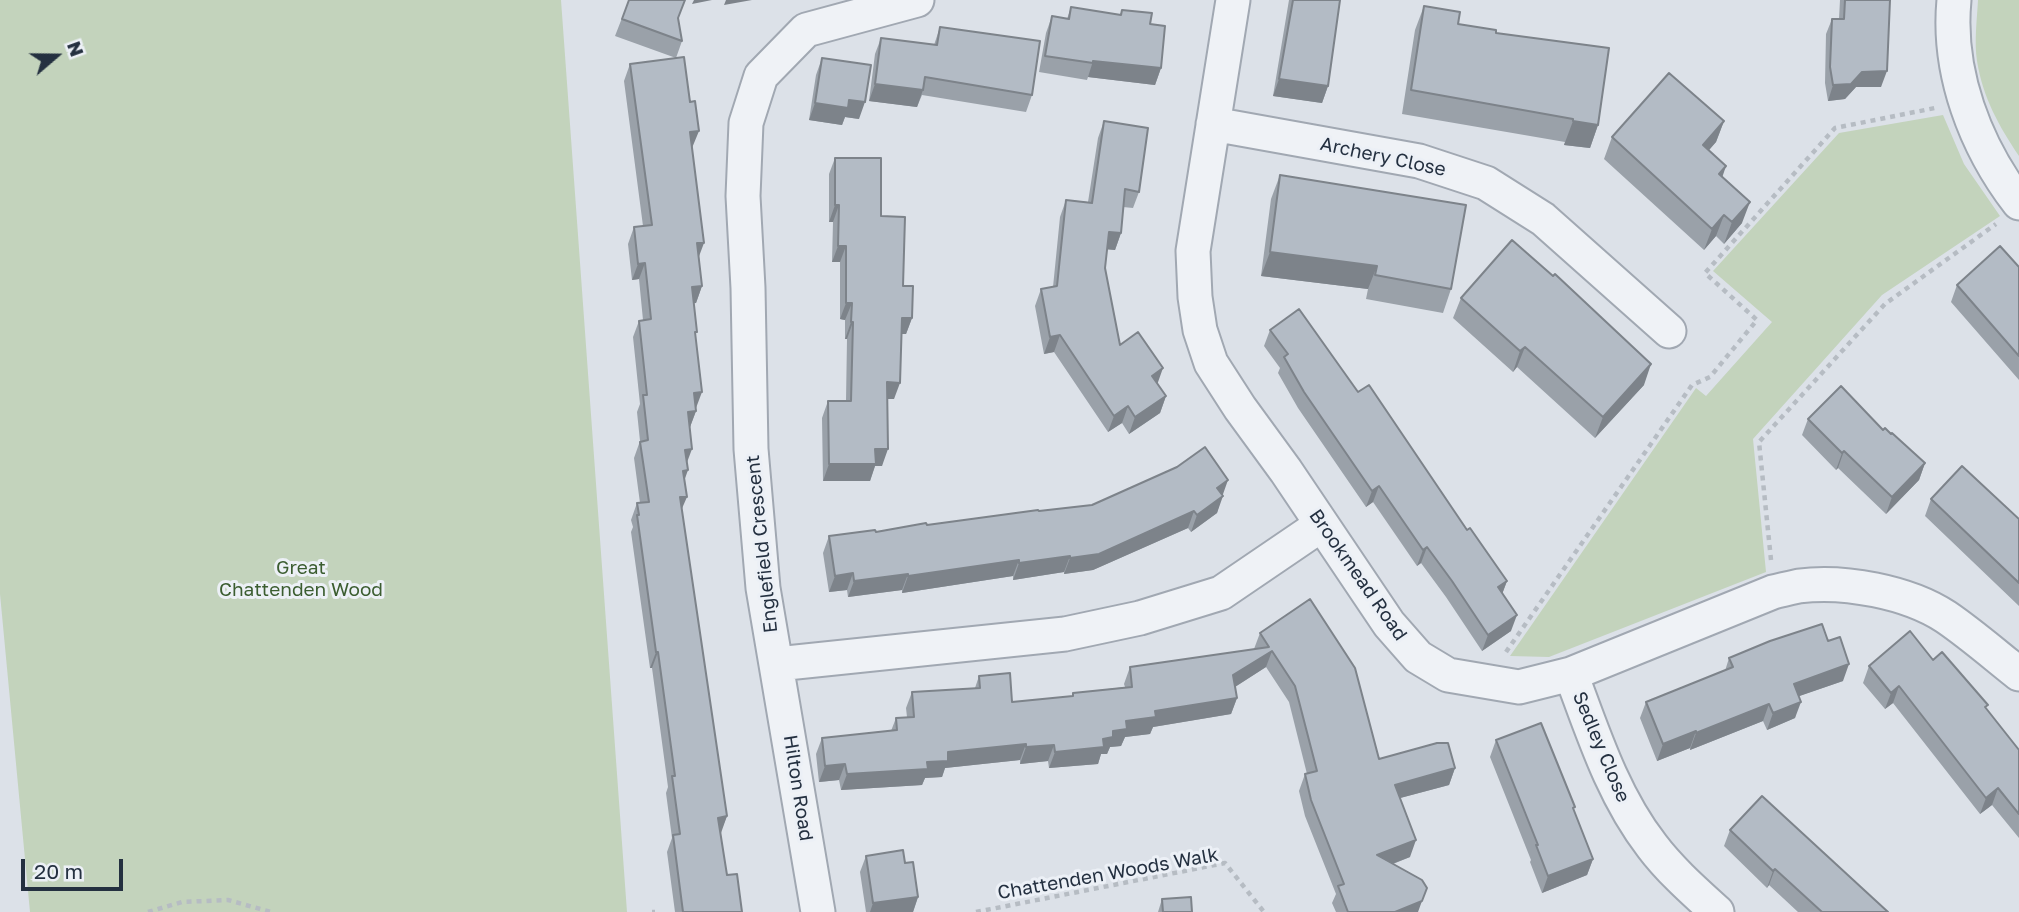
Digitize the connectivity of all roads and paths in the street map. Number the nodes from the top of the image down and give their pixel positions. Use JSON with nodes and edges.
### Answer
{"nodes":[{"id":1,"x":917,"y":0,"type":"edge"},
{"id":2,"x":1233,"y":0,"type":"edge"},
{"id":3,"x":1954,"y":0,"type":"edge"},
{"id":4,"x":1966,"y":102,"type":"junction"},
{"id":5,"x":1213,"y":124,"type":"junction"},
{"id":6,"x":2011,"y":211,"type":"edge"},
{"id":7,"x":1669,"y":331,"type":"dead end"},
{"id":8,"x":1321,"y":525,"type":"junction"},
{"id":9,"x":1773,"y":592,"type":"junction"},
{"id":10,"x":778,"y":664,"type":"junction"},
{"id":11,"x":1571,"y":674,"type":"junction"},
{"id":12,"x":2019,"y":674,"type":"edge"},
{"id":13,"x":1486,"y":681,"type":"junction"},
{"id":14,"x":148,"y":912,"type":"edge"},
{"id":15,"x":271,"y":912,"type":"edge"},
{"id":16,"x":818,"y":912,"type":"edge"},
{"id":17,"x":976,"y":912,"type":"edge"},
{"id":18,"x":1264,"y":912,"type":"edge"},
{"id":19,"x":1717,"y":912,"type":"edge"}],
"edges":[{"from":1,"to":10,"type":"street","name":"Englefield Crescent"},
{"from":2,"to":5,"type":"street","name":"Brookmead Road"},
{"from":3,"to":4,"type":"street"},
{"from":4,"to":6,"type":"street"},
{"from":4,"to":13,"type":"path"},
{"from":5,"to":7,"type":"street","name":"Archery Close"},
{"from":5,"to":8,"type":"street","name":"Brookmead Road"},
{"from":6,"to":9,"type":"path"},
{"from":8,"to":10,"type":"street"},
{"from":8,"to":13,"type":"street","name":"Brookmead Road"},
{"from":9,"to":11,"type":"street","name":"Brookmead Road"},
{"from":9,"to":12,"type":"street","name":"Brookmead Road"},
{"from":10,"to":16,"type":"street","name":"Hilton Road"},
{"from":11,"to":13,"type":"street","name":"Brookmead Road"},
{"from":11,"to":19,"type":"street","name":"Sedley Close"},
{"from":14,"to":15,"type":"path"},
{"from":17,"to":18,"type":"path","name":"Chattenden Woods Walk"}]}
